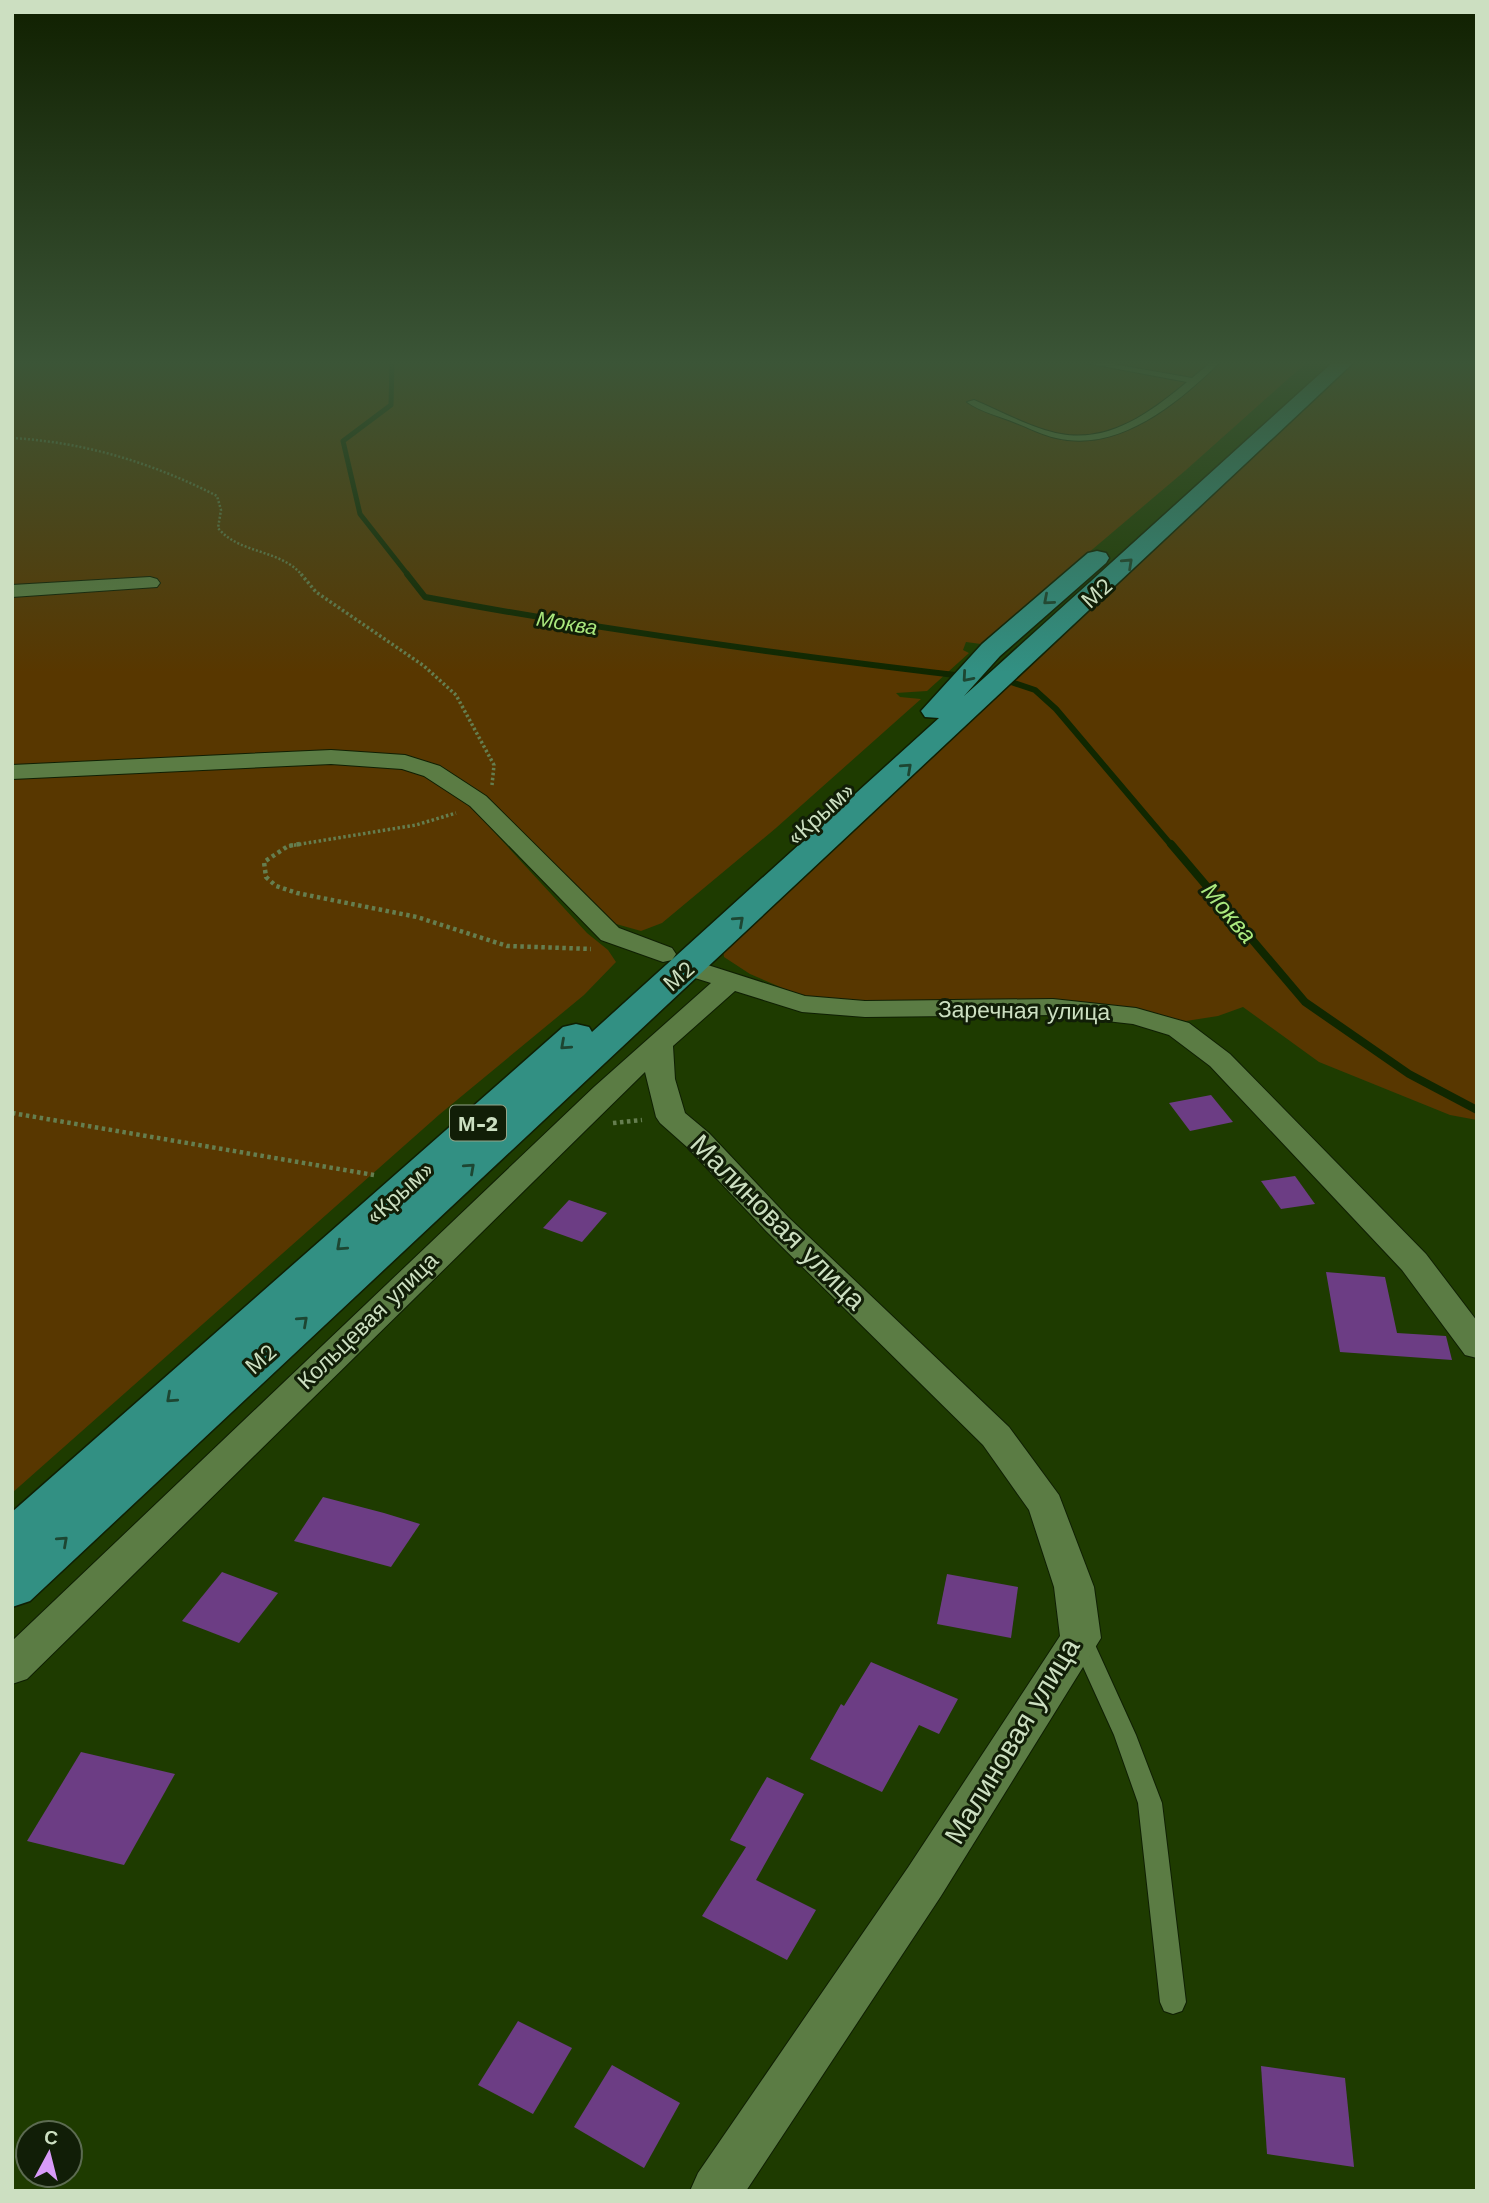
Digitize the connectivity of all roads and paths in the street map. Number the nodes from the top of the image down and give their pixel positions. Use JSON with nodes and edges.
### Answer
{"nodes":[{"id":1,"x":140,"y":466,"type":"edge"},
{"id":2,"x":1204,"y":466,"type":"edge"},
{"id":3,"x":1229,"y":466,"type":"edge"},
{"id":4,"x":150,"y":583,"type":"dead end"},
{"id":5,"x":12,"y":591,"type":"edge"},
{"id":6,"x":12,"y":772,"type":"edge"},
{"id":7,"x":478,"y":801,"type":"junction"},
{"id":8,"x":597,"y":949,"type":"dead end"},
{"id":9,"x":676,"y":960,"type":"junction"},
{"id":10,"x":730,"y":981,"type":"junction"},
{"id":11,"x":659,"y":1044,"type":"junction"},
{"id":12,"x":12,"y":1113,"type":"edge"},
{"id":13,"x":671,"y":1117,"type":"junction"},
{"id":14,"x":568,"y":1128,"type":"junction"},
{"id":15,"x":413,"y":1182,"type":"junction"},
{"id":16,"x":1477,"y":1346,"type":"edge"},
{"id":17,"x":12,"y":1541,"type":"edge"},
{"id":18,"x":12,"y":1587,"type":"edge"},
{"id":19,"x":1081,"y":1638,"type":"junction"},
{"id":20,"x":12,"y":1667,"type":"edge"},
{"id":21,"x":1173,"y":2002,"type":"dead end"},
{"id":22,"x":716,"y":2191,"type":"edge"}],
"edges":[{"from":1,"to":7,"type":"path"},
{"from":2,"to":15,"type":"highway","name":"«Крым»","number":"М-2","one_way":true},
{"from":9,"to":3,"type":"highway","name":"М2","one_way":true},
{"from":4,"to":5,"type":"street"},
{"from":6,"to":7,"type":"street","name":"Заречная улица"},
{"from":7,"to":8,"type":"path"},
{"from":7,"to":9,"type":"street","name":"Заречная улица"},
{"from":9,"to":10,"type":"street","name":"Заречная улица"},
{"from":18,"to":9,"type":"highway","name":"М2","one_way":true},
{"from":10,"to":11,"type":"street","name":"Кольцевая улица"},
{"from":10,"to":16,"type":"street","name":"Заречная улица"},
{"from":11,"to":13,"type":"street","name":"Малиновая улица"},
{"from":11,"to":14,"type":"street","name":"Кольцевая улица"},
{"from":12,"to":15,"type":"path"},
{"from":13,"to":14,"type":"path"},
{"from":13,"to":19,"type":"street","name":"Малиновая улица"},
{"from":14,"to":20,"type":"street","name":"Кольцевая улица"},
{"from":15,"to":17,"type":"highway","name":"«Крым»","number":"М-2","one_way":true},
{"from":19,"to":21,"type":"lane"},
{"from":19,"to":22,"type":"street","name":"Малиновая улица"}]}
